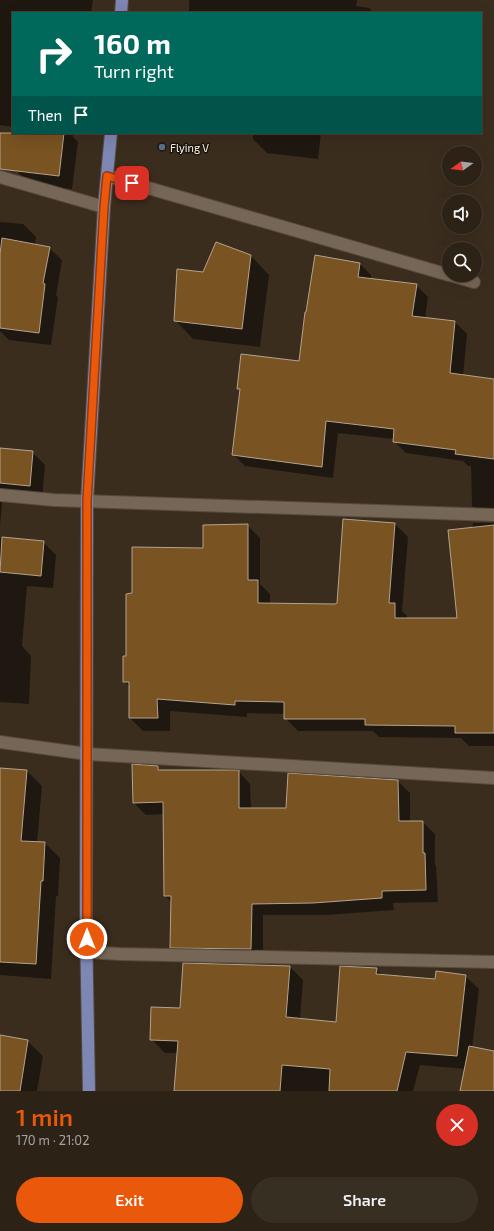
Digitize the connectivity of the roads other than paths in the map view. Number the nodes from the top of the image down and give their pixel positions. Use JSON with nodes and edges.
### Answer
{"nodes":[{"id":1,"x":122,"y":0,"type":"edge"},
{"id":2,"x":121,"y":12,"type":"edge"},
{"id":3,"x":111,"y":134,"type":"edge"},
{"id":4,"x":107,"y":176,"type":"junction"},
{"id":5,"x":0,"y":177,"type":"edge"},
{"id":6,"x":104,"y":207,"type":"junction"},
{"id":7,"x":442,"y":273,"type":"edge"},
{"id":8,"x":0,"y":495,"type":"edge"},
{"id":9,"x":87,"y":501,"type":"junction"},
{"id":10,"x":494,"y":515,"type":"edge"},
{"id":11,"x":0,"y":742,"type":"edge"},
{"id":12,"x":87,"y":754,"type":"junction"},
{"id":13,"x":494,"y":778,"type":"edge"},
{"id":14,"x":87,"y":952,"type":"junction"},
{"id":15,"x":494,"y":962,"type":"edge"},
{"id":16,"x":89,"y":1091,"type":"edge"}],
"edges":[{"from":1,"to":2,"type":"main road"},
{"from":3,"to":4,"type":"main road"},
{"from":4,"to":6,"type":"main road"},
{"from":4,"to":7,"type":"street"},
{"from":5,"to":6,"type":"street"},
{"from":6,"to":9,"type":"main road"},
{"from":8,"to":9,"type":"street"},
{"from":9,"to":10,"type":"street"},
{"from":9,"to":12,"type":"main road"},
{"from":11,"to":12,"type":"street"},
{"from":12,"to":13,"type":"street"},
{"from":12,"to":14,"type":"main road"},
{"from":14,"to":15,"type":"street"},
{"from":14,"to":16,"type":"main road"}]}
